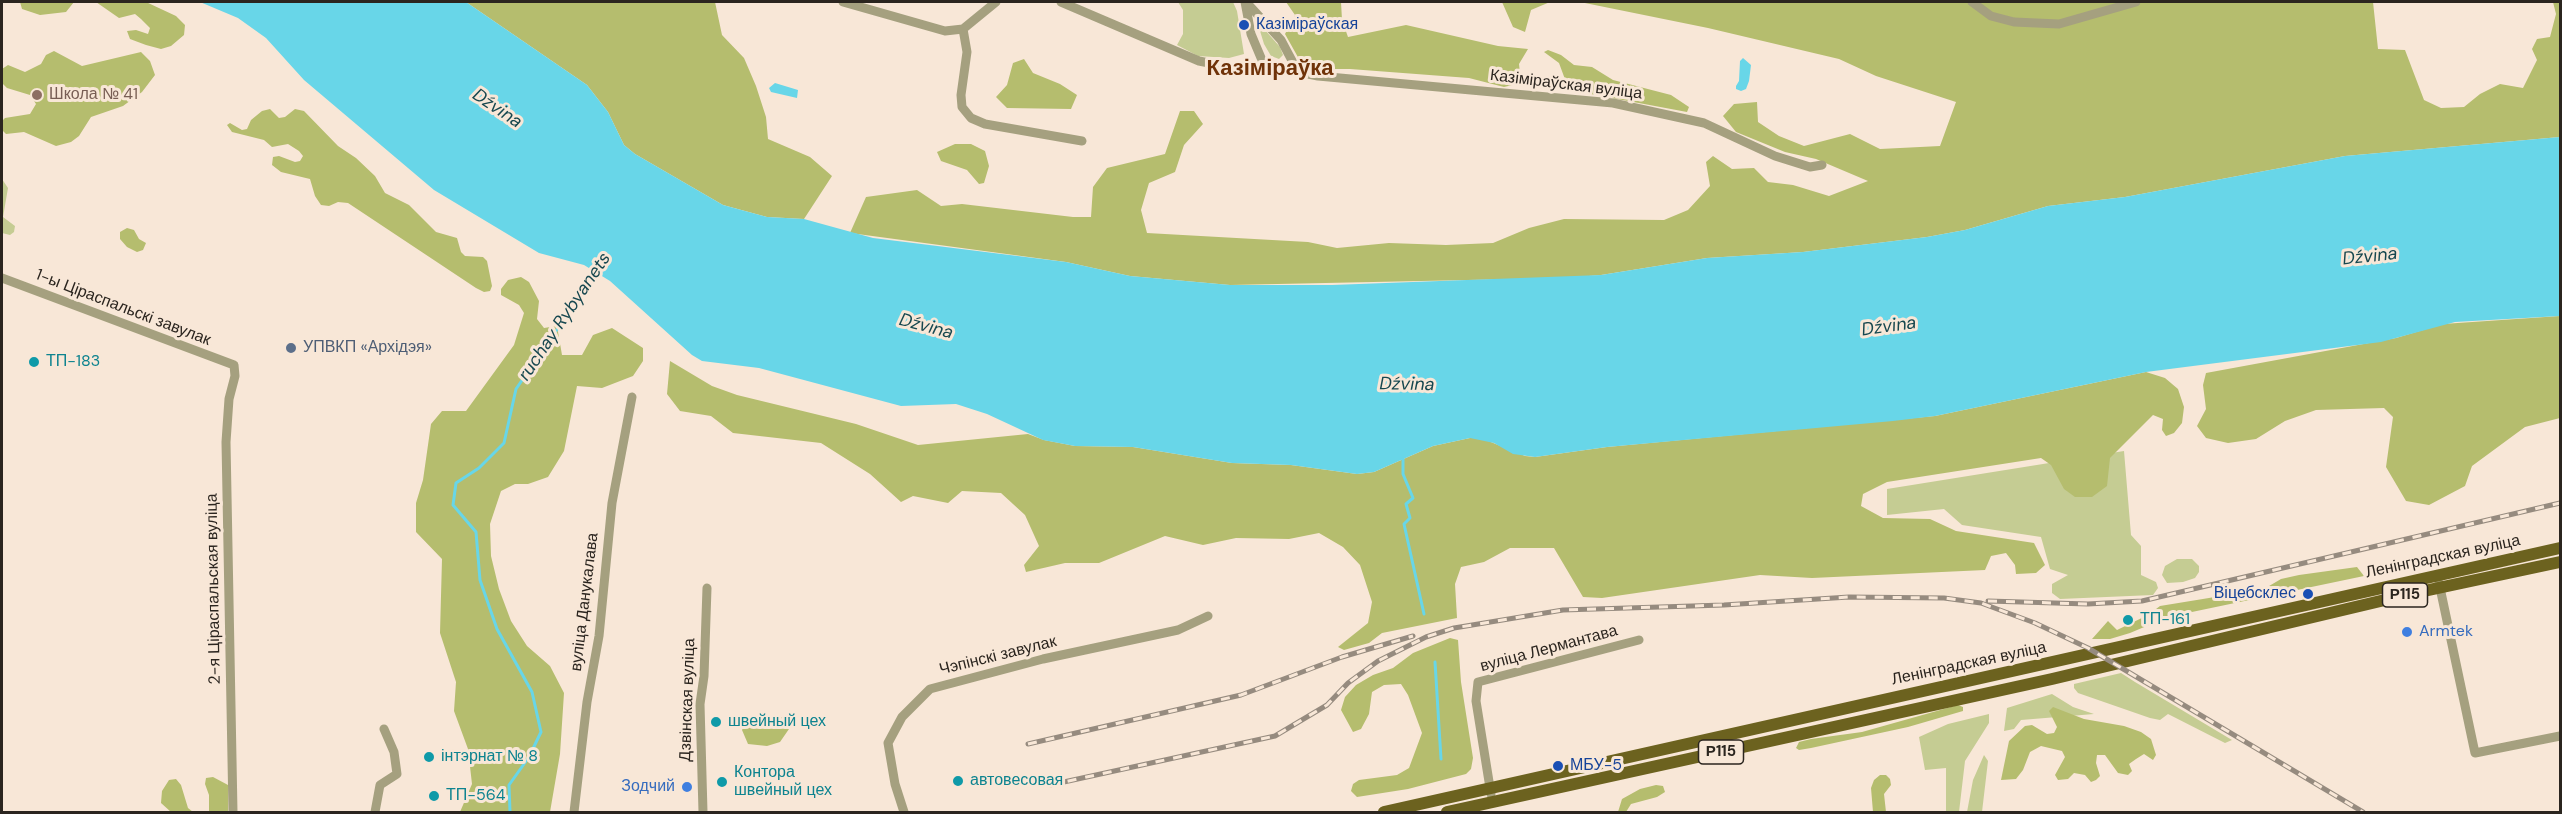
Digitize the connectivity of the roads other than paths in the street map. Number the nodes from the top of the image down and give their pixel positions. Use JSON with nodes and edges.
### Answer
{"nodes":[{"id":1,"x":843,"y":2,"type":"edge"},
{"id":2,"x":996,"y":2,"type":"edge"},
{"id":3,"x":1061,"y":2,"type":"edge"},
{"id":4,"x":1246,"y":2,"type":"edge"},
{"id":5,"x":1972,"y":2,"type":"edge"},
{"id":6,"x":2136,"y":2,"type":"edge"},
{"id":7,"x":963,"y":29,"type":"junction"},
{"id":8,"x":1264,"y":65,"type":"junction"},
{"id":9,"x":1297,"y":70,"type":"junction"},
{"id":10,"x":1082,"y":141,"type":"dead end"},
{"id":11,"x":1822,"y":165,"type":"dead end"},
{"id":12,"x":2,"y":278,"type":"edge"},
{"id":13,"x":234,"y":366,"type":"joint"},
{"id":14,"x":632,"y":397,"type":"dead end"},
{"id":15,"x":2560,"y":548,"type":"edge"},
{"id":16,"x":2560,"y":562,"type":"edge"},
{"id":17,"x":2439,"y":581,"type":"junction"},
{"id":18,"x":707,"y":588,"type":"dead end"},
{"id":19,"x":1208,"y":616,"type":"dead end"},
{"id":20,"x":1639,"y":640,"type":"dead end"},
{"id":21,"x":1994,"y":674,"type":"junction"},
{"id":22,"x":1995,"y":691,"type":"junction"},
{"id":23,"x":384,"y":729,"type":"dead end"},
{"id":24,"x":2560,"y":736,"type":"edge"},
{"id":25,"x":1676,"y":747,"type":"junction"},
{"id":26,"x":1679,"y":761,"type":"junction"},
{"id":27,"x":1492,"y":796,"type":"junction"},
{"id":28,"x":233,"y":813,"type":"edge"},
{"id":29,"x":375,"y":813,"type":"edge"},
{"id":30,"x":574,"y":813,"type":"edge"},
{"id":31,"x":703,"y":813,"type":"edge"},
{"id":32,"x":904,"y":813,"type":"edge"},
{"id":33,"x":1384,"y":813,"type":"edge"},
{"id":34,"x":1447,"y":813,"type":"edge"}],
"edges":[{"from":1,"to":7,"type":"street"},
{"from":2,"to":7,"type":"street"},
{"from":3,"to":8,"type":"street","name":"Казіміраўская вуліца"},
{"from":4,"to":8,"type":"street"},
{"from":4,"to":9,"type":"street"},
{"from":5,"to":6,"type":"street"},
{"from":7,"to":10,"type":"street"},
{"from":8,"to":9,"type":"street","name":"Казіміраўская вуліца"},
{"from":9,"to":11,"type":"street","name":"Казіміраўская вуліца"},
{"from":12,"to":13,"type":"street","name":"1-ы Ціраспальскі завулак"},
{"from":13,"to":28,"type":"street","name":"2-я Ціраспальская вуліца"},
{"from":14,"to":30,"type":"street","name":"вуліца Данукалава"},
{"from":15,"to":17,"type":"main road","name":"Ленінградская вуліца","number":"Р115"},
{"from":16,"to":17,"type":"main road","name":"Ленінградская вуліца","number":"Р115"},
{"from":17,"to":21,"type":"main road","name":"Ленінградская вуліца","number":"Р115"},
{"from":17,"to":22,"type":"main road","name":"Ленінградская вуліца","number":"Р115"},
{"from":17,"to":24,"type":"street"},
{"from":18,"to":31,"type":"street","name":"Дзвінская вуліца"},
{"from":19,"to":32,"type":"street","name":"Чэпінскі завулак"},
{"from":20,"to":27,"type":"street","name":"вуліца Лермантава"},
{"from":21,"to":22,"type":"street"},
{"from":21,"to":25,"type":"main road","name":"Ленінградская вуліца","number":"Р115"},
{"from":22,"to":26,"type":"main road","name":"Ленінградская вуліца","number":"Р115"},
{"from":23,"to":29,"type":"street"},
{"from":25,"to":26,"type":"street"},
{"from":25,"to":27,"type":"main road","name":"Ленінградская вуліца","number":"Р115"},
{"from":26,"to":27,"type":"main road","name":"Ленінградская вуліца","number":"Р115"},
{"from":27,"to":33,"type":"main road","name":"Ленінградская вуліца","number":"Р115"},
{"from":27,"to":34,"type":"main road","name":"Ленінградская вуліца","number":"Р115"}]}
